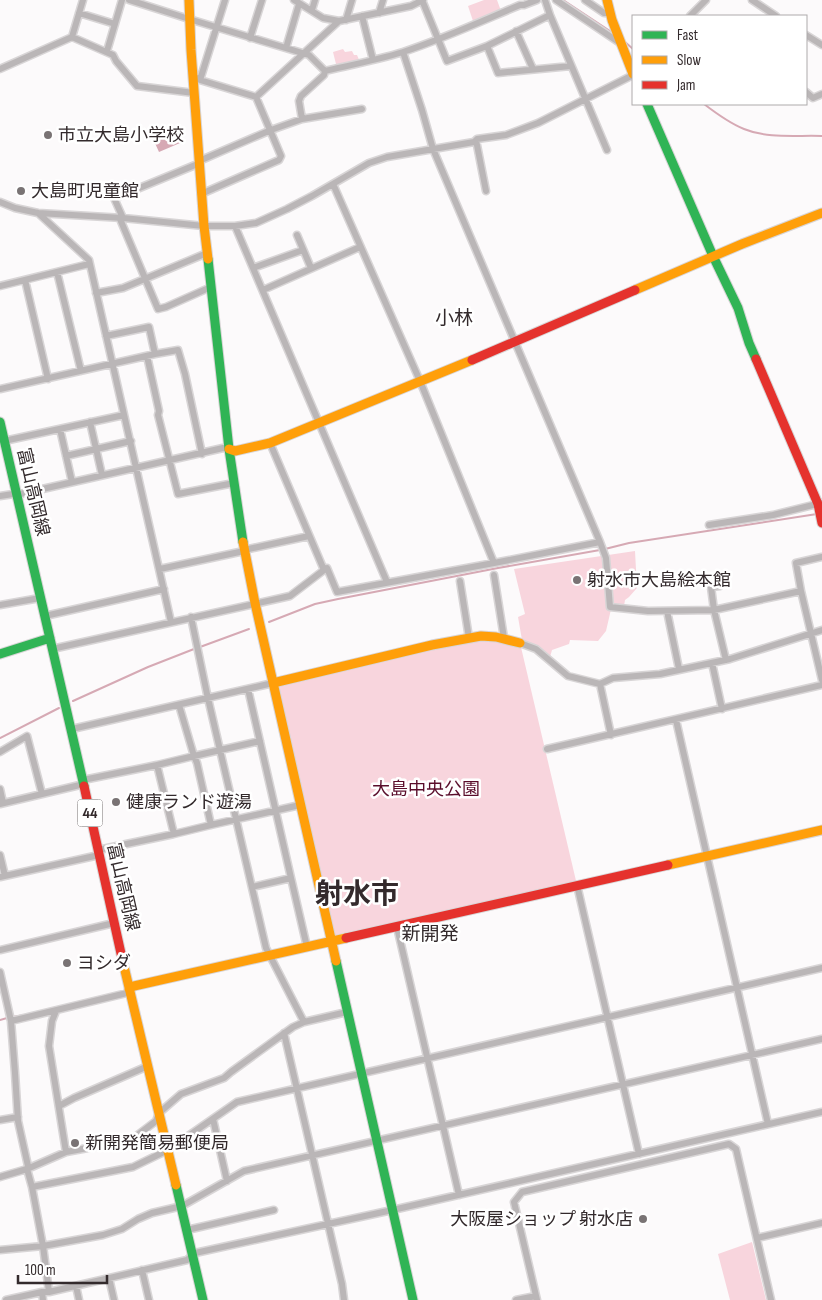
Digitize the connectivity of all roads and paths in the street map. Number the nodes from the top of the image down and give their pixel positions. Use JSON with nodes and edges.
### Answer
{"nodes":[{"id":1,"x":83,"y":0,"type":"edge"},
{"id":2,"x":122,"y":0,"type":"edge"},
{"id":3,"x":129,"y":0,"type":"edge"},
{"id":4,"x":190,"y":0,"type":"edge"},
{"id":5,"x":225,"y":0,"type":"edge"},
{"id":6,"x":262,"y":0,"type":"edge"},
{"id":7,"x":315,"y":0,"type":"edge"},
{"id":8,"x":352,"y":0,"type":"edge"},
{"id":9,"x":383,"y":0,"type":"edge"},
{"id":10,"x":423,"y":0,"type":"edge"},
{"id":11,"x":537,"y":0,"type":"edge"},
{"id":12,"x":545,"y":0,"type":"edge"},
{"id":13,"x":556,"y":0,"type":"edge"},
{"id":14,"x":584,"y":0,"type":"edge"},
{"id":15,"x":607,"y":0,"type":"edge"},
{"id":16,"x":706,"y":0,"type":"edge"},
{"id":17,"x":752,"y":0,"type":"edge"},
{"id":18,"x":297,"y":2,"type":"edge"},
{"id":19,"x":520,"y":2,"type":"edge"},
{"id":20,"x":312,"y":10,"type":"junction"},
{"id":21,"x":79,"y":13,"type":"junction"},
{"id":22,"x":379,"y":13,"type":"junction"},
{"id":23,"x":610,"y":13,"type":"junction"},
{"id":24,"x":693,"y":15,"type":"edge"},
{"id":25,"x":774,"y":15,"type":"edge"},
{"id":26,"x":362,"y":16,"type":"junction"},
{"id":27,"x":550,"y":16,"type":"junction"},
{"id":28,"x":189,"y":19,"type":"junction"},
{"id":29,"x":342,"y":21,"type":"junction"},
{"id":30,"x":115,"y":24,"type":"junction"},
{"id":31,"x":217,"y":27,"type":"junction"},
{"id":32,"x":516,"y":31,"type":"junction"},
{"id":33,"x":807,"y":36,"type":"edge"},
{"id":34,"x":72,"y":37,"type":"junction"},
{"id":35,"x":250,"y":38,"type":"junction"},
{"id":36,"x":438,"y":39,"type":"junction"},
{"id":37,"x":621,"y":44,"type":"junction"},
{"id":38,"x":487,"y":46,"type":"junction"},
{"id":39,"x":822,"y":46,"type":"edge"},
{"id":40,"x":286,"y":48,"type":"junction"},
{"id":41,"x":107,"y":51,"type":"junction"},
{"id":42,"x":403,"y":52,"type":"junction"},
{"id":43,"x":304,"y":54,"type":"junction"},
{"id":44,"x":373,"y":60,"type":"junction"},
{"id":45,"x":571,"y":66,"type":"junction"},
{"id":46,"x":0,"y":69,"type":"edge"},
{"id":47,"x":533,"y":69,"type":"junction"},
{"id":48,"x":324,"y":71,"type":"junction"},
{"id":49,"x":632,"y":72,"type":"edge"},
{"id":50,"x":632,"y":76,"type":"edge"},
{"id":51,"x":196,"y":78,"type":"junction"},
{"id":52,"x":194,"y":93,"type":"junction"},
{"id":53,"x":807,"y":93,"type":"edge"},
{"id":54,"x":822,"y":94,"type":"edge"},
{"id":55,"x":256,"y":96,"type":"junction"},
{"id":56,"x":585,"y":100,"type":"junction"},
{"id":57,"x":647,"y":105,"type":"edge"},
{"id":58,"x":362,"y":109,"type":"dead end"},
{"id":59,"x":302,"y":119,"type":"junction"},
{"id":60,"x":271,"y":130,"type":"junction"},
{"id":61,"x":476,"y":140,"type":"junction"},
{"id":62,"x":433,"y":149,"type":"junction"},
{"id":63,"x":607,"y":150,"type":"dead end"},
{"id":64,"x":200,"y":162,"type":"junction"},
{"id":65,"x":333,"y":184,"type":"junction"},
{"id":66,"x":486,"y":191,"type":"dead end"},
{"id":67,"x":201,"y":194,"type":"junction"},
{"id":68,"x":0,"y":202,"type":"edge"},
{"id":69,"x":822,"y":213,"type":"edge"},
{"id":70,"x":38,"y":214,"type":"junction"},
{"id":71,"x":122,"y":219,"type":"junction"},
{"id":72,"x":204,"y":226,"type":"junction"},
{"id":73,"x":235,"y":226,"type":"junction"},
{"id":74,"x":297,"y":235,"type":"dead end"},
{"id":75,"x":360,"y":247,"type":"junction"},
{"id":76,"x":303,"y":250,"type":"junction"},
{"id":77,"x":207,"y":252,"type":"junction"},
{"id":78,"x":713,"y":256,"type":"junction"},
{"id":79,"x":89,"y":264,"type":"junction"},
{"id":80,"x":253,"y":268,"type":"junction"},
{"id":81,"x":311,"y":268,"type":"junction"},
{"id":82,"x":57,"y":272,"type":"junction"},
{"id":83,"x":145,"y":278,"type":"junction"},
{"id":84,"x":25,"y":280,"type":"junction"},
{"id":85,"x":0,"y":286,"type":"edge"},
{"id":86,"x":211,"y":287,"type":"junction"},
{"id":87,"x":263,"y":290,"type":"junction"},
{"id":88,"x":96,"y":294,"type":"junction"},
{"id":89,"x":106,"y":336,"type":"junction"},
{"id":90,"x":515,"y":341,"type":"junction"},
{"id":91,"x":155,"y":354,"type":"junction"},
{"id":92,"x":147,"y":356,"type":"junction"},
{"id":93,"x":113,"y":364,"type":"junction"},
{"id":94,"x":81,"y":371,"type":"junction"},
{"id":95,"x":48,"y":378,"type":"junction"},
{"id":96,"x":420,"y":381,"type":"junction"},
{"id":97,"x":0,"y":389,"type":"edge"},
{"id":98,"x":124,"y":415,"type":"junction"},
{"id":99,"x":0,"y":422,"type":"edge"},
{"id":100,"x":90,"y":422,"type":"junction"},
{"id":101,"x":319,"y":423,"type":"junction"},
{"id":102,"x":60,"y":429,"type":"junction"},
{"id":103,"x":4,"y":441,"type":"junction"},
{"id":104,"x":130,"y":441,"type":"junction"},
{"id":105,"x":270,"y":443,"type":"junction"},
{"id":106,"x":96,"y":449,"type":"junction"},
{"id":107,"x":229,"y":449,"type":"junction"},
{"id":108,"x":202,"y":454,"type":"junction"},
{"id":109,"x":66,"y":456,"type":"junction"},
{"id":110,"x":170,"y":460,"type":"junction"},
{"id":111,"x":137,"y":468,"type":"junction"},
{"id":112,"x":102,"y":475,"type":"junction"},
{"id":113,"x":72,"y":482,"type":"junction"},
{"id":114,"x":234,"y":483,"type":"junction"},
{"id":115,"x":16,"y":495,"type":"junction"},
{"id":116,"x":0,"y":496,"type":"edge"},
{"id":117,"x":820,"y":503,"type":"edge"},
{"id":118,"x":822,"y":523,"type":"edge"},
{"id":119,"x":709,"y":525,"type":"dead end"},
{"id":120,"x":309,"y":536,"type":"junction"},
{"id":121,"x":600,"y":542,"type":"junction"},
{"id":122,"x":244,"y":550,"type":"junction"},
{"id":123,"x":822,"y":557,"type":"edge"},
{"id":124,"x":494,"y":563,"type":"junction"},
{"id":125,"x":327,"y":568,"type":"dead end"},
{"id":126,"x":160,"y":569,"type":"junction"},
{"id":127,"x":494,"y":575,"type":"dead end"},
{"id":128,"x":460,"y":581,"type":"dead end"},
{"id":129,"x":387,"y":582,"type":"junction"},
{"id":130,"x":720,"y":586,"type":"dead end"},
{"id":131,"x":164,"y":589,"type":"junction"},
{"id":132,"x":801,"y":591,"type":"junction"},
{"id":133,"x":40,"y":598,"type":"junction"},
{"id":134,"x":0,"y":604,"type":"edge"},
{"id":135,"x":255,"y":604,"type":"junction"},
{"id":136,"x":714,"y":610,"type":"junction"},
{"id":137,"x":667,"y":611,"type":"junction"},
{"id":138,"x":45,"y":616,"type":"junction"},
{"id":139,"x":190,"y":617,"type":"junction"},
{"id":140,"x":171,"y":622,"type":"junction"},
{"id":141,"x":822,"y":630,"type":"edge"},
{"id":142,"x":811,"y":633,"type":"junction"},
{"id":143,"x":50,"y":638,"type":"junction"},
{"id":144,"x":469,"y":638,"type":"junction"},
{"id":145,"x":504,"y":638,"type":"junction"},
{"id":146,"x":520,"y":643,"type":"joint"},
{"id":147,"x":52,"y":649,"type":"junction"},
{"id":148,"x":0,"y":654,"type":"edge"},
{"id":149,"x":726,"y":660,"type":"junction"},
{"id":150,"x":712,"y":663,"type":"junction"},
{"id":151,"x":679,"y":669,"type":"junction"},
{"id":152,"x":822,"y":680,"type":"edge"},
{"id":153,"x":272,"y":683,"type":"junction"},
{"id":154,"x":600,"y":684,"type":"junction"},
{"id":155,"x":822,"y":685,"type":"edge"},
{"id":156,"x":248,"y":689,"type":"junction"},
{"id":157,"x":208,"y":698,"type":"junction"},
{"id":158,"x":179,"y":705,"type":"junction"},
{"id":159,"x":722,"y":709,"type":"junction"},
{"id":160,"x":676,"y":720,"type":"junction"},
{"id":161,"x":72,"y":729,"type":"junction"},
{"id":162,"x":611,"y":734,"type":"junction"},
{"id":163,"x":260,"y":741,"type":"junction"},
{"id":164,"x":547,"y":749,"type":"dead end"},
{"id":165,"x":220,"y":750,"type":"junction"},
{"id":166,"x":0,"y":752,"type":"edge"},
{"id":167,"x":194,"y":756,"type":"junction"},
{"id":168,"x":156,"y":765,"type":"junction"},
{"id":169,"x":83,"y":782,"type":"junction"},
{"id":170,"x":0,"y":789,"type":"edge"},
{"id":171,"x":42,"y":794,"type":"junction"},
{"id":172,"x":2,"y":803,"type":"edge"},
{"id":173,"x":300,"y":805,"type":"junction"},
{"id":174,"x":276,"y":810,"type":"junction"},
{"id":175,"x":236,"y":819,"type":"junction"},
{"id":176,"x":210,"y":825,"type":"junction"},
{"id":177,"x":822,"y":830,"type":"edge"},
{"id":178,"x":174,"y":834,"type":"junction"},
{"id":179,"x":98,"y":853,"type":"junction"},
{"id":180,"x":0,"y":855,"type":"edge"},
{"id":181,"x":706,"y":856,"type":"junction"},
{"id":182,"x":2,"y":876,"type":"edge"},
{"id":183,"x":291,"y":878,"type":"junction"},
{"id":184,"x":577,"y":885,"type":"junction"},
{"id":185,"x":252,"y":887,"type":"junction"},
{"id":186,"x":114,"y":923,"type":"junction"},
{"id":187,"x":398,"y":927,"type":"junction"},
{"id":188,"x":331,"y":942,"type":"junction"},
{"id":189,"x":307,"y":947,"type":"junction"},
{"id":190,"x":0,"y":950,"type":"edge"},
{"id":191,"x":269,"y":956,"type":"junction"},
{"id":192,"x":822,"y":968,"type":"edge"},
{"id":193,"x":0,"y":972,"type":"edge"},
{"id":194,"x":737,"y":988,"type":"junction"},
{"id":195,"x":129,"y":989,"type":"junction"},
{"id":196,"x":56,"y":1011,"type":"junction"},
{"id":197,"x":347,"y":1012,"type":"junction"},
{"id":198,"x":607,"y":1017,"type":"junction"},
{"id":199,"x":11,"y":1021,"type":"junction"},
{"id":200,"x":304,"y":1022,"type":"junction"},
{"id":201,"x":284,"y":1033,"type":"junction"},
{"id":202,"x":822,"y":1039,"type":"edge"},
{"id":203,"x":752,"y":1055,"type":"junction"},
{"id":204,"x":428,"y":1058,"type":"junction"},
{"id":205,"x":148,"y":1066,"type":"junction"},
{"id":206,"x":361,"y":1073,"type":"junction"},
{"id":207,"x":622,"y":1084,"type":"junction"},
{"id":208,"x":296,"y":1087,"type":"junction"},
{"id":209,"x":59,"y":1106,"type":"junction"},
{"id":210,"x":159,"y":1112,"type":"junction"},
{"id":211,"x":822,"y":1112,"type":"edge"},
{"id":212,"x":18,"y":1117,"type":"junction"},
{"id":213,"x":213,"y":1119,"type":"junction"},
{"id":214,"x":0,"y":1120,"type":"edge"},
{"id":215,"x":768,"y":1124,"type":"junction"},
{"id":216,"x":443,"y":1125,"type":"junction"},
{"id":217,"x":376,"y":1141,"type":"junction"},
{"id":218,"x":168,"y":1150,"type":"junction"},
{"id":219,"x":66,"y":1152,"type":"junction"},
{"id":220,"x":639,"y":1154,"type":"junction"},
{"id":221,"x":312,"y":1155,"type":"junction"},
{"id":222,"x":27,"y":1169,"type":"junction"},
{"id":223,"x":0,"y":1177,"type":"edge"},
{"id":224,"x":227,"y":1181,"type":"junction"},
{"id":225,"x":32,"y":1187,"type":"junction"},
{"id":226,"x":459,"y":1195,"type":"junction"},
{"id":227,"x":182,"y":1206,"type":"junction"},
{"id":228,"x":274,"y":1210,"type":"dead end"},
{"id":229,"x":392,"y":1210,"type":"junction"},
{"id":230,"x":822,"y":1223,"type":"edge"},
{"id":231,"x":328,"y":1224,"type":"junction"},
{"id":232,"x":187,"y":1230,"type":"junction"},
{"id":233,"x":757,"y":1238,"type":"junction"},
{"id":234,"x":42,"y":1246,"type":"junction"},
{"id":235,"x":0,"y":1250,"type":"edge"},
{"id":236,"x":192,"y":1256,"type":"junction"},
{"id":237,"x":142,"y":1270,"type":"junction"},
{"id":238,"x":109,"y":1278,"type":"junction"},
{"id":239,"x":76,"y":1286,"type":"junction"},
{"id":240,"x":42,"y":1292,"type":"junction"},
{"id":241,"x":49,"y":1292,"type":"junction"},
{"id":242,"x":536,"y":1298,"type":"edge"},
{"id":243,"x":6,"y":1300,"type":"edge"},
{"id":244,"x":44,"y":1300,"type":"edge"},
{"id":245,"x":79,"y":1300,"type":"edge"},
{"id":246,"x":114,"y":1300,"type":"edge"},
{"id":247,"x":149,"y":1300,"type":"edge"},
{"id":248,"x":203,"y":1300,"type":"edge"},
{"id":249,"x":344,"y":1300,"type":"edge"},
{"id":250,"x":413,"y":1300,"type":"edge"},
{"id":251,"x":516,"y":1300,"type":"edge"},
{"id":252,"x":771,"y":1300,"type":"edge"}],
"edges":[{"from":1,"to":21,"type":"street"},
{"from":2,"to":30,"type":"street"},
{"from":3,"to":28,"type":"street"},
{"from":4,"to":28,"type":"street"},
{"from":5,"to":31,"type":"street"},
{"from":6,"to":35,"type":"street"},
{"from":7,"to":20,"type":"street"},
{"from":8,"to":29,"type":"street"},
{"from":9,"to":22,"type":"street"},
{"from":10,"to":22,"type":"street"},
{"from":10,"to":36,"type":"street"},
{"from":11,"to":19,"type":"street"},
{"from":12,"to":27,"type":"street"},
{"from":13,"to":37,"type":"street"},
{"from":14,"to":23,"type":"street"},
{"from":15,"to":23,"type":"street"},
{"from":16,"to":24,"type":"street"},
{"from":17,"to":25,"type":"street"},
{"from":18,"to":20,"type":"street"},
{"from":18,"to":40,"type":"street"},
{"from":19,"to":36,"type":"street"},
{"from":20,"to":29,"type":"street"},
{"from":21,"to":30,"type":"street"},
{"from":21,"to":34,"type":"street"},
{"from":22,"to":26,"type":"street"},
{"from":23,"to":37,"type":"street"},
{"from":26,"to":29,"type":"street"},
{"from":26,"to":44,"type":"street"},
{"from":27,"to":32,"type":"street"},
{"from":27,"to":45,"type":"street"},
{"from":28,"to":31,"type":"street"},
{"from":28,"to":51,"type":"street"},
{"from":29,"to":43,"type":"street"},
{"from":30,"to":41,"type":"street"},
{"from":31,"to":35,"type":"street"},
{"from":31,"to":51,"type":"street"},
{"from":32,"to":38,"type":"street"},
{"from":32,"to":47,"type":"street"},
{"from":33,"to":39,"type":"street"},
{"from":34,"to":41,"type":"street"},
{"from":34,"to":46,"type":"street"},
{"from":35,"to":40,"type":"street"},
{"from":36,"to":38,"type":"street"},
{"from":36,"to":42,"type":"street"},
{"from":37,"to":49,"type":"street"},
{"from":38,"to":47,"type":"street"},
{"from":40,"to":43,"type":"street"},
{"from":41,"to":52,"type":"street"},
{"from":42,"to":44,"type":"street"},
{"from":42,"to":62,"type":"street"},
{"from":43,"to":48,"type":"street"},
{"from":43,"to":55,"type":"street"},
{"from":44,"to":48,"type":"street"},
{"from":45,"to":47,"type":"street"},
{"from":45,"to":56,"type":"street"},
{"from":48,"to":59,"type":"street"},
{"from":50,"to":56,"type":"street"},
{"from":51,"to":52,"type":"street"},
{"from":51,"to":55,"type":"street"},
{"from":52,"to":64,"type":"street"},
{"from":53,"to":54,"type":"street"},
{"from":55,"to":60,"type":"street"},
{"from":56,"to":61,"type":"street"},
{"from":56,"to":63,"type":"street"},
{"from":57,"to":78,"type":"street"},
{"from":58,"to":59,"type":"street"},
{"from":59,"to":60,"type":"street"},
{"from":60,"to":64,"type":"street"},
{"from":60,"to":67,"type":"street"},
{"from":61,"to":62,"type":"street"},
{"from":61,"to":66,"type":"street"},
{"from":62,"to":65,"type":"street"},
{"from":62,"to":90,"type":"street"},
{"from":64,"to":67,"type":"street"},
{"from":64,"to":71,"type":"street"},
{"from":65,"to":73,"type":"street"},
{"from":65,"to":75,"type":"street"},
{"from":67,"to":72,"type":"street"},
{"from":68,"to":70,"type":"street"},
{"from":69,"to":78,"type":"street"},
{"from":70,"to":71,"type":"street"},
{"from":70,"to":79,"type":"street"},
{"from":71,"to":72,"type":"street"},
{"from":71,"to":83,"type":"street"},
{"from":72,"to":73,"type":"street"},
{"from":72,"to":77,"type":"street"},
{"from":73,"to":80,"type":"street"},
{"from":74,"to":76,"type":"street"},
{"from":75,"to":81,"type":"street"},
{"from":75,"to":96,"type":"street"},
{"from":76,"to":80,"type":"street"},
{"from":76,"to":81,"type":"street"},
{"from":77,"to":83,"type":"street"},
{"from":77,"to":86,"type":"street"},
{"from":78,"to":90,"type":"street"},
{"from":78,"to":117,"type":"street"},
{"from":79,"to":82,"type":"street"},
{"from":79,"to":88,"type":"street"},
{"from":80,"to":87,"type":"street"},
{"from":81,"to":87,"type":"street"},
{"from":82,"to":84,"type":"street"},
{"from":82,"to":94,"type":"street"},
{"from":83,"to":86,"type":"street"},
{"from":83,"to":88,"type":"street"},
{"from":84,"to":85,"type":"street"},
{"from":84,"to":95,"type":"street"},
{"from":86,"to":107,"type":"street"},
{"from":87,"to":101,"type":"street"},
{"from":88,"to":89,"type":"street"},
{"from":89,"to":91,"type":"street"},
{"from":89,"to":93,"type":"street"},
{"from":90,"to":96,"type":"street"},
{"from":90,"to":121,"type":"street"},
{"from":91,"to":92,"type":"street"},
{"from":91,"to":108,"type":"street"},
{"from":92,"to":93,"type":"street"},
{"from":92,"to":110,"type":"street"},
{"from":93,"to":94,"type":"street"},
{"from":93,"to":98,"type":"street"},
{"from":94,"to":95,"type":"street"},
{"from":95,"to":97,"type":"street"},
{"from":96,"to":101,"type":"street"},
{"from":96,"to":124,"type":"street"},
{"from":98,"to":100,"type":"street"},
{"from":98,"to":104,"type":"street"},
{"from":99,"to":103,"type":"street","name":"富山高岡線","number":"44"},
{"from":100,"to":102,"type":"street"},
{"from":100,"to":106,"type":"street"},
{"from":101,"to":105,"type":"street"},
{"from":101,"to":129,"type":"street"},
{"from":102,"to":103,"type":"street"},
{"from":102,"to":109,"type":"street"},
{"from":103,"to":115,"type":"street","name":"富山高岡線","number":"44"},
{"from":104,"to":106,"type":"street"},
{"from":104,"to":111,"type":"street"},
{"from":105,"to":107,"type":"street"},
{"from":105,"to":120,"type":"street"},
{"from":106,"to":109,"type":"street"},
{"from":106,"to":112,"type":"street"},
{"from":107,"to":108,"type":"street"},
{"from":107,"to":114,"type":"street"},
{"from":108,"to":110,"type":"street"},
{"from":109,"to":113,"type":"street"},
{"from":110,"to":111,"type":"street"},
{"from":110,"to":114,"type":"street"},
{"from":111,"to":112,"type":"street"},
{"from":111,"to":126,"type":"street"},
{"from":112,"to":113,"type":"street"},
{"from":113,"to":115,"type":"street"},
{"from":114,"to":122,"type":"street"},
{"from":115,"to":116,"type":"street"},
{"from":115,"to":133,"type":"street","name":"富山高岡線","number":"44"},
{"from":117,"to":118,"type":"street"},
{"from":117,"to":119,"type":"street"},
{"from":120,"to":122,"type":"street"},
{"from":120,"to":135,"type":"street"},
{"from":121,"to":124,"type":"street"},
{"from":121,"to":137,"type":"street"},
{"from":122,"to":126,"type":"street"},
{"from":122,"to":135,"type":"street"},
{"from":123,"to":132,"type":"street"},
{"from":124,"to":129,"type":"street"},
{"from":125,"to":129,"type":"street"},
{"from":126,"to":131,"type":"street"},
{"from":127,"to":145,"type":"street"},
{"from":128,"to":144,"type":"street"},
{"from":130,"to":136,"type":"street"},
{"from":131,"to":138,"type":"street"},
{"from":131,"to":140,"type":"street"},
{"from":132,"to":136,"type":"street"},
{"from":132,"to":142,"type":"street"},
{"from":133,"to":134,"type":"street"},
{"from":133,"to":138,"type":"street","name":"富山高岡線","number":"44"},
{"from":135,"to":139,"type":"street"},
{"from":135,"to":153,"type":"street"},
{"from":136,"to":137,"type":"street"},
{"from":136,"to":149,"type":"street"},
{"from":137,"to":151,"type":"street"},
{"from":138,"to":143,"type":"street","name":"富山高岡線","number":"44"},
{"from":139,"to":140,"type":"street"},
{"from":139,"to":157,"type":"street"},
{"from":140,"to":147,"type":"street"},
{"from":141,"to":142,"type":"street"},
{"from":142,"to":149,"type":"street"},
{"from":142,"to":152,"type":"street"},
{"from":143,"to":147,"type":"street","name":"富山高岡線","number":"44"},
{"from":143,"to":148,"type":"street"},
{"from":144,"to":145,"type":"street"},
{"from":144,"to":153,"type":"street"},
{"from":145,"to":146,"type":"street"},
{"from":146,"to":154,"type":"street"},
{"from":147,"to":161,"type":"street","name":"富山高岡線","number":"44"},
{"from":149,"to":150,"type":"street"},
{"from":150,"to":151,"type":"street"},
{"from":150,"to":159,"type":"street"},
{"from":151,"to":154,"type":"street"},
{"from":153,"to":156,"type":"street"},
{"from":153,"to":173,"type":"street"},
{"from":154,"to":162,"type":"street"},
{"from":155,"to":159,"type":"street"},
{"from":156,"to":157,"type":"street"},
{"from":156,"to":163,"type":"street"},
{"from":157,"to":158,"type":"street"},
{"from":157,"to":165,"type":"street"},
{"from":158,"to":161,"type":"street"},
{"from":158,"to":167,"type":"street"},
{"from":159,"to":160,"type":"street"},
{"from":160,"to":162,"type":"street"},
{"from":160,"to":181,"type":"street"},
{"from":161,"to":169,"type":"street","name":"富山高岡線","number":"44"},
{"from":162,"to":164,"type":"street"},
{"from":163,"to":165,"type":"street"},
{"from":163,"to":174,"type":"street"},
{"from":165,"to":167,"type":"street"},
{"from":165,"to":175,"type":"street"},
{"from":166,"to":171,"type":"street"},
{"from":167,"to":168,"type":"street"},
{"from":167,"to":176,"type":"street"},
{"from":168,"to":169,"type":"street"},
{"from":168,"to":178,"type":"street"},
{"from":169,"to":171,"type":"street"},
{"from":169,"to":179,"type":"street","name":"富山高岡線","number":"44"},
{"from":170,"to":172,"type":"street"},
{"from":171,"to":172,"type":"street"},
{"from":173,"to":174,"type":"street"},
{"from":173,"to":188,"type":"street"},
{"from":174,"to":175,"type":"street"},
{"from":174,"to":183,"type":"street"},
{"from":175,"to":176,"type":"street"},
{"from":175,"to":185,"type":"street"},
{"from":176,"to":178,"type":"street"},
{"from":177,"to":181,"type":"street"},
{"from":178,"to":179,"type":"street"},
{"from":179,"to":182,"type":"street"},
{"from":179,"to":186,"type":"street","name":"富山高岡線","number":"44"},
{"from":180,"to":182,"type":"street"},
{"from":181,"to":184,"type":"street"},
{"from":181,"to":194,"type":"street"},
{"from":183,"to":185,"type":"street"},
{"from":183,"to":189,"type":"street"},
{"from":184,"to":187,"type":"street"},
{"from":184,"to":198,"type":"street"},
{"from":185,"to":191,"type":"street"},
{"from":186,"to":190,"type":"street"},
{"from":186,"to":195,"type":"street","name":"富山高岡線","number":"44"},
{"from":187,"to":188,"type":"street"},
{"from":187,"to":204,"type":"street"},
{"from":188,"to":189,"type":"street"},
{"from":188,"to":197,"type":"street"},
{"from":189,"to":191,"type":"street"},
{"from":191,"to":195,"type":"street"},
{"from":191,"to":200,"type":"street"},
{"from":192,"to":194,"type":"street"},
{"from":193,"to":199,"type":"street"},
{"from":194,"to":198,"type":"street"},
{"from":194,"to":203,"type":"street"},
{"from":195,"to":196,"type":"street"},
{"from":195,"to":205,"type":"street","name":"富山高岡線","number":"44"},
{"from":196,"to":199,"type":"street"},
{"from":196,"to":209,"type":"street"},
{"from":197,"to":200,"type":"street"},
{"from":197,"to":206,"type":"street"},
{"from":198,"to":204,"type":"street"},
{"from":198,"to":207,"type":"street"},
{"from":199,"to":212,"type":"street"},
{"from":200,"to":201,"type":"street"},
{"from":201,"to":208,"type":"street"},
{"from":201,"to":210,"type":"street"},
{"from":202,"to":203,"type":"street"},
{"from":203,"to":207,"type":"street"},
{"from":203,"to":215,"type":"street"},
{"from":204,"to":206,"type":"street"},
{"from":204,"to":216,"type":"street"},
{"from":205,"to":209,"type":"street"},
{"from":205,"to":210,"type":"street","name":"富山高岡線","number":"44"},
{"from":206,"to":208,"type":"street"},
{"from":206,"to":217,"type":"street"},
{"from":207,"to":216,"type":"street"},
{"from":207,"to":220,"type":"street"},
{"from":208,"to":213,"type":"street"},
{"from":208,"to":221,"type":"street"},
{"from":209,"to":219,"type":"street"},
{"from":210,"to":218,"type":"street","name":"富山高岡線","number":"44"},
{"from":210,"to":219,"type":"street"},
{"from":211,"to":215,"type":"street"},
{"from":212,"to":214,"type":"street"},
{"from":212,"to":222,"type":"street"},
{"from":213,"to":218,"type":"street"},
{"from":213,"to":224,"type":"street"},
{"from":215,"to":220,"type":"street"},
{"from":216,"to":217,"type":"street"},
{"from":216,"to":226,"type":"street"},
{"from":217,"to":221,"type":"street"},
{"from":217,"to":229,"type":"street"},
{"from":218,"to":225,"type":"street"},
{"from":218,"to":227,"type":"street","name":"富山高岡線","number":"44"},
{"from":219,"to":222,"type":"street"},
{"from":220,"to":226,"type":"street"},
{"from":221,"to":224,"type":"street"},
{"from":221,"to":231,"type":"street"},
{"from":222,"to":223,"type":"street"},
{"from":222,"to":225,"type":"street"},
{"from":224,"to":227,"type":"street"},
{"from":225,"to":234,"type":"street"},
{"from":226,"to":229,"type":"street"},
{"from":227,"to":232,"type":"street","name":"富山高岡線","number":"44"},
{"from":227,"to":234,"type":"street"},
{"from":228,"to":232,"type":"street"},
{"from":229,"to":231,"type":"street"},
{"from":229,"to":250,"type":"street"},
{"from":230,"to":233,"type":"street"},
{"from":231,"to":236,"type":"street"},
{"from":231,"to":249,"type":"street"},
{"from":232,"to":236,"type":"street","name":"富山高岡線","number":"44"},
{"from":233,"to":242,"type":"street"},
{"from":233,"to":252,"type":"street"},
{"from":234,"to":235,"type":"street"},
{"from":234,"to":241,"type":"street"},
{"from":236,"to":237,"type":"street"},
{"from":236,"to":248,"type":"street","name":"富山高岡線","number":"44"},
{"from":237,"to":238,"type":"street"},
{"from":237,"to":247,"type":"street"},
{"from":238,"to":239,"type":"street"},
{"from":238,"to":246,"type":"street"},
{"from":239,"to":241,"type":"street"},
{"from":239,"to":245,"type":"street"},
{"from":240,"to":241,"type":"street"},
{"from":240,"to":243,"type":"street"},
{"from":240,"to":244,"type":"street"},
{"from":242,"to":251,"type":"street"}]}
